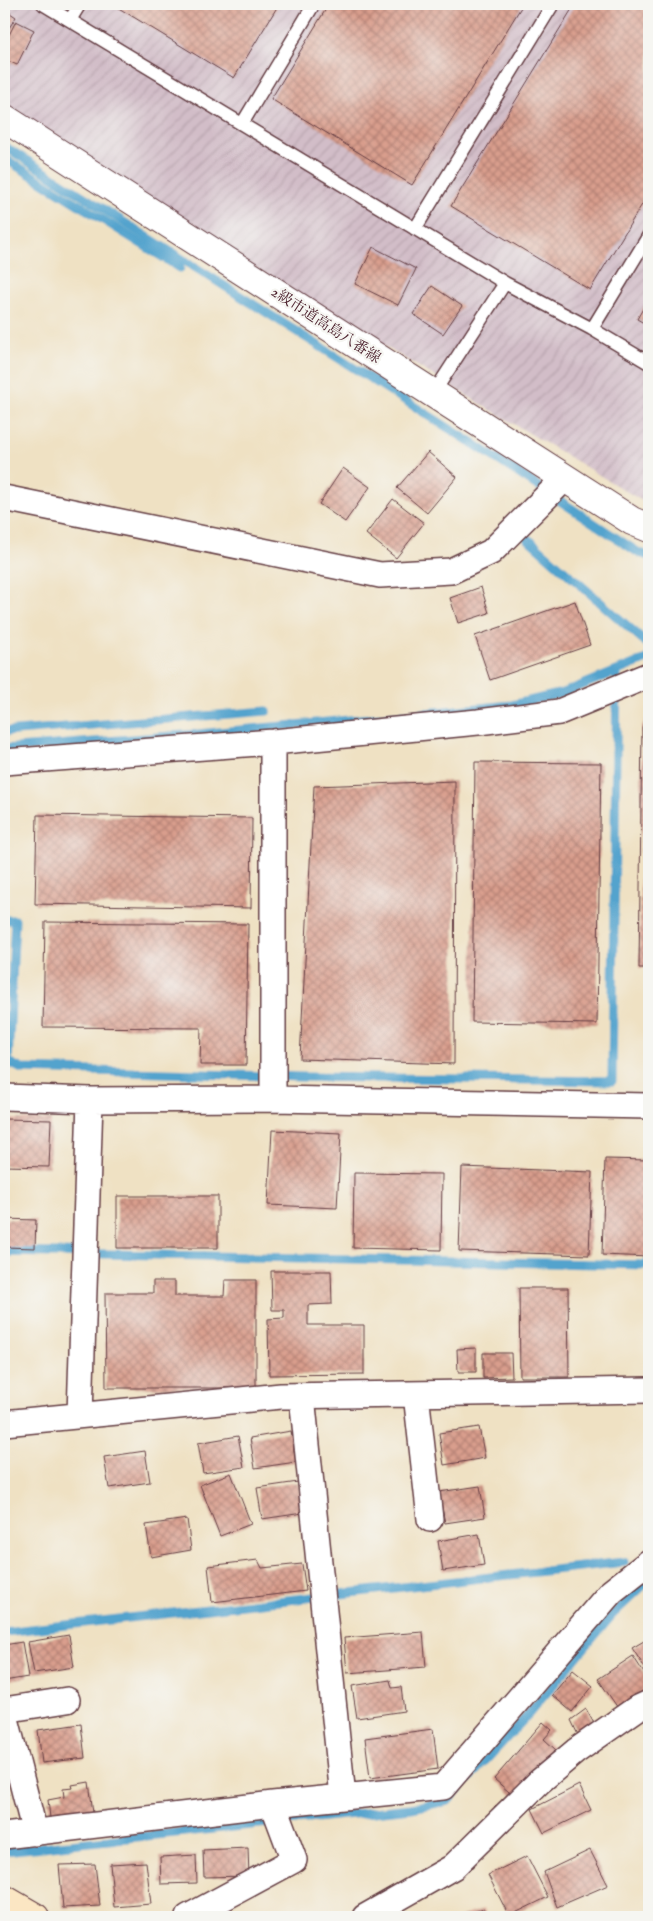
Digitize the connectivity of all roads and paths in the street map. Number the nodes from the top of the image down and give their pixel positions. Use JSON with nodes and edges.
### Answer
{"nodes":[{"id":1,"x":43,"y":4,"type":"edge"},
{"id":2,"x":80,"y":4,"type":"edge"},
{"id":3,"x":314,"y":4,"type":"edge"},
{"id":4,"x":553,"y":4,"type":"edge"},
{"id":5,"x":70,"y":20,"type":"junction"},
{"id":6,"x":4,"y":118,"type":"edge"},
{"id":7,"x":242,"y":124,"type":"junction"},
{"id":8,"x":415,"y":229,"type":"junction"},
{"id":9,"x":649,"y":235,"type":"edge"},
{"id":10,"x":505,"y":283,"type":"junction"},
{"id":11,"x":592,"y":329,"type":"junction"},
{"id":12,"x":649,"y":363,"type":"edge"},
{"id":13,"x":433,"y":394,"type":"junction"},
{"id":14,"x":565,"y":478,"type":"junction"},
{"id":15,"x":4,"y":498,"type":"edge"},
{"id":16,"x":649,"y":528,"type":"edge"},
{"id":17,"x":649,"y":675,"type":"edge"},
{"id":18,"x":273,"y":742,"type":"junction"},
{"id":19,"x":4,"y":762,"type":"edge"},
{"id":20,"x":4,"y":1097,"type":"edge"},
{"id":21,"x":273,"y":1099,"type":"junction"},
{"id":22,"x":90,"y":1100,"type":"junction"},
{"id":23,"x":649,"y":1106,"type":"edge"},
{"id":24,"x":649,"y":1390,"type":"edge"},
{"id":25,"x":416,"y":1394,"type":"junction"},
{"id":26,"x":302,"y":1396,"type":"junction"},
{"id":27,"x":80,"y":1415,"type":"junction"},
{"id":28,"x":4,"y":1423,"type":"edge"},
{"id":29,"x":430,"y":1519,"type":"dead end"},
{"id":30,"x":649,"y":1562,"type":"edge"},
{"id":31,"x":67,"y":1700,"type":"dead end"},
{"id":32,"x":649,"y":1703,"type":"edge"},
{"id":33,"x":4,"y":1711,"type":"edge"},
{"id":34,"x":343,"y":1797,"type":"junction"},
{"id":35,"x":273,"y":1804,"type":"junction"},
{"id":36,"x":35,"y":1833,"type":"junction"},
{"id":37,"x":4,"y":1836,"type":"edge"},
{"id":38,"x":188,"y":1917,"type":"edge"},
{"id":39,"x":365,"y":1917,"type":"edge"}],
"edges":[{"from":1,"to":5,"type":"lane"},
{"from":2,"to":5,"type":"lane"},
{"from":3,"to":7,"type":"lane"},
{"from":4,"to":8,"type":"lane"},
{"from":5,"to":7,"type":"lane"},
{"from":6,"to":13,"type":"street","name":"2級市道高島八番線"},
{"from":7,"to":8,"type":"lane"},
{"from":8,"to":10,"type":"lane"},
{"from":9,"to":11,"type":"lane"},
{"from":10,"to":11,"type":"lane"},
{"from":10,"to":13,"type":"lane"},
{"from":11,"to":12,"type":"lane"},
{"from":13,"to":14,"type":"street","name":"2級市道高島八番線"},
{"from":14,"to":15,"type":"street"},
{"from":14,"to":16,"type":"street","name":"2級市道高島八番線"},
{"from":17,"to":18,"type":"street"},
{"from":18,"to":19,"type":"street"},
{"from":18,"to":21,"type":"street"},
{"from":20,"to":22,"type":"street"},
{"from":21,"to":22,"type":"street"},
{"from":21,"to":23,"type":"street"},
{"from":22,"to":27,"type":"street"},
{"from":24,"to":25,"type":"street"},
{"from":25,"to":26,"type":"street"},
{"from":25,"to":29,"type":"street"},
{"from":26,"to":27,"type":"street"},
{"from":26,"to":34,"type":"street"},
{"from":27,"to":28,"type":"street"},
{"from":30,"to":34,"type":"street"},
{"from":31,"to":33,"type":"street"},
{"from":32,"to":39,"type":"street"},
{"from":33,"to":36,"type":"street"},
{"from":34,"to":35,"type":"street"},
{"from":35,"to":36,"type":"street"},
{"from":35,"to":38,"type":"street"},
{"from":36,"to":37,"type":"street"}]}
